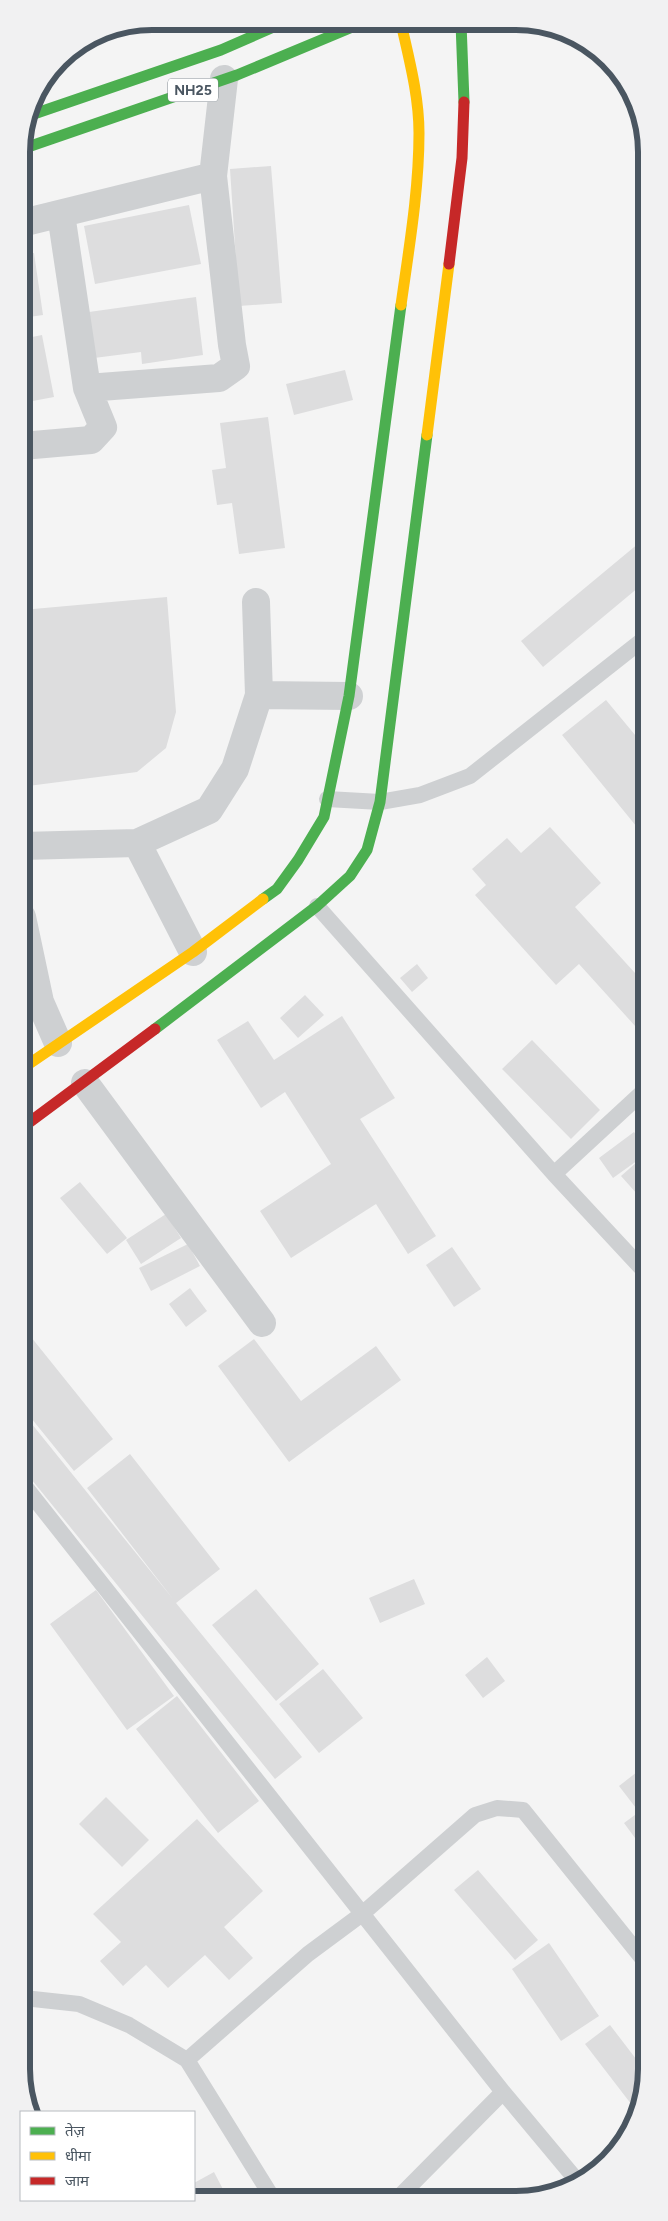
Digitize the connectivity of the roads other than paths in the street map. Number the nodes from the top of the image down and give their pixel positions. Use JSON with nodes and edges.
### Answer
{"nodes":[{"id":1,"x":267,"y":30,"type":"edge"},
{"id":2,"x":347,"y":30,"type":"edge"},
{"id":3,"x":403,"y":30,"type":"edge"},
{"id":4,"x":461,"y":30,"type":"edge"},
{"id":5,"x":224,"y":79,"type":"junction"},
{"id":6,"x":36,"y":113,"type":"edge"},
{"id":7,"x":30,"y":146,"type":"edge"},
{"id":8,"x":213,"y":176,"type":"junction"},
{"id":9,"x":61,"y":214,"type":"junction"},
{"id":10,"x":30,"y":221,"type":"edge"},
{"id":11,"x":87,"y":388,"type":"junction"},
{"id":12,"x":30,"y":445,"type":"edge"},
{"id":13,"x":256,"y":602,"type":"dead end"},
{"id":14,"x":638,"y":644,"type":"edge"},
{"id":15,"x":259,"y":695,"type":"junction"},
{"id":16,"x":350,"y":696,"type":"junction"},
{"id":17,"x":327,"y":799,"type":"junction"},
{"id":18,"x":380,"y":802,"type":"junction"},
{"id":19,"x":137,"y":843,"type":"junction"},
{"id":20,"x":30,"y":846,"type":"edge"},
{"id":21,"x":317,"y":906,"type":"junction"},
{"id":22,"x":193,"y":952,"type":"junction"},
{"id":23,"x":30,"y":955,"type":"edge"},
{"id":24,"x":58,"y":1043,"type":"junction"},
{"id":25,"x":30,"y":1062,"type":"edge"},
{"id":26,"x":85,"y":1083,"type":"junction"},
{"id":27,"x":638,"y":1096,"type":"edge"},
{"id":28,"x":30,"y":1122,"type":"edge"},
{"id":29,"x":554,"y":1174,"type":"junction"},
{"id":30,"x":638,"y":1264,"type":"edge"},
{"id":31,"x":262,"y":1323,"type":"dead end"},
{"id":32,"x":30,"y":1493,"type":"edge"},
{"id":33,"x":362,"y":1914,"type":"junction"},
{"id":34,"x":638,"y":1953,"type":"edge"},
{"id":35,"x":30,"y":1999,"type":"edge"},
{"id":36,"x":187,"y":2060,"type":"junction"},
{"id":37,"x":503,"y":2092,"type":"junction"},
{"id":38,"x":574,"y":2177,"type":"edge"},
{"id":39,"x":268,"y":2191,"type":"edge"},
{"id":40,"x":404,"y":2191,"type":"edge"}],
"edges":[{"from":1,"to":6,"type":"street","number":"NH25"},
{"from":2,"to":5,"type":"street","number":"NH25"},
{"from":3,"to":16,"type":"street"},
{"from":4,"to":18,"type":"street"},
{"from":5,"to":7,"type":"street","number":"NH25"},
{"from":5,"to":8,"type":"street"},
{"from":8,"to":9,"type":"street"},
{"from":8,"to":11,"type":"street"},
{"from":9,"to":10,"type":"street"},
{"from":9,"to":11,"type":"street"},
{"from":11,"to":12,"type":"street"},
{"from":13,"to":15,"type":"street"},
{"from":14,"to":18,"type":"lane"},
{"from":15,"to":16,"type":"street"},
{"from":15,"to":19,"type":"street"},
{"from":16,"to":17,"type":"street"},
{"from":17,"to":18,"type":"lane"},
{"from":17,"to":22,"type":"street"},
{"from":18,"to":21,"type":"street"},
{"from":19,"to":20,"type":"street"},
{"from":19,"to":22,"type":"street"},
{"from":21,"to":26,"type":"street"},
{"from":21,"to":29,"type":"lane"},
{"from":22,"to":24,"type":"street"},
{"from":23,"to":24,"type":"street"},
{"from":24,"to":25,"type":"street"},
{"from":26,"to":28,"type":"street"},
{"from":26,"to":31,"type":"street"},
{"from":27,"to":29,"type":"lane"},
{"from":29,"to":30,"type":"lane"},
{"from":32,"to":33,"type":"lane"},
{"from":33,"to":34,"type":"lane"},
{"from":33,"to":36,"type":"lane"},
{"from":33,"to":37,"type":"lane"},
{"from":35,"to":36,"type":"lane"},
{"from":36,"to":39,"type":"lane"},
{"from":37,"to":38,"type":"lane"},
{"from":37,"to":40,"type":"lane"}]}
